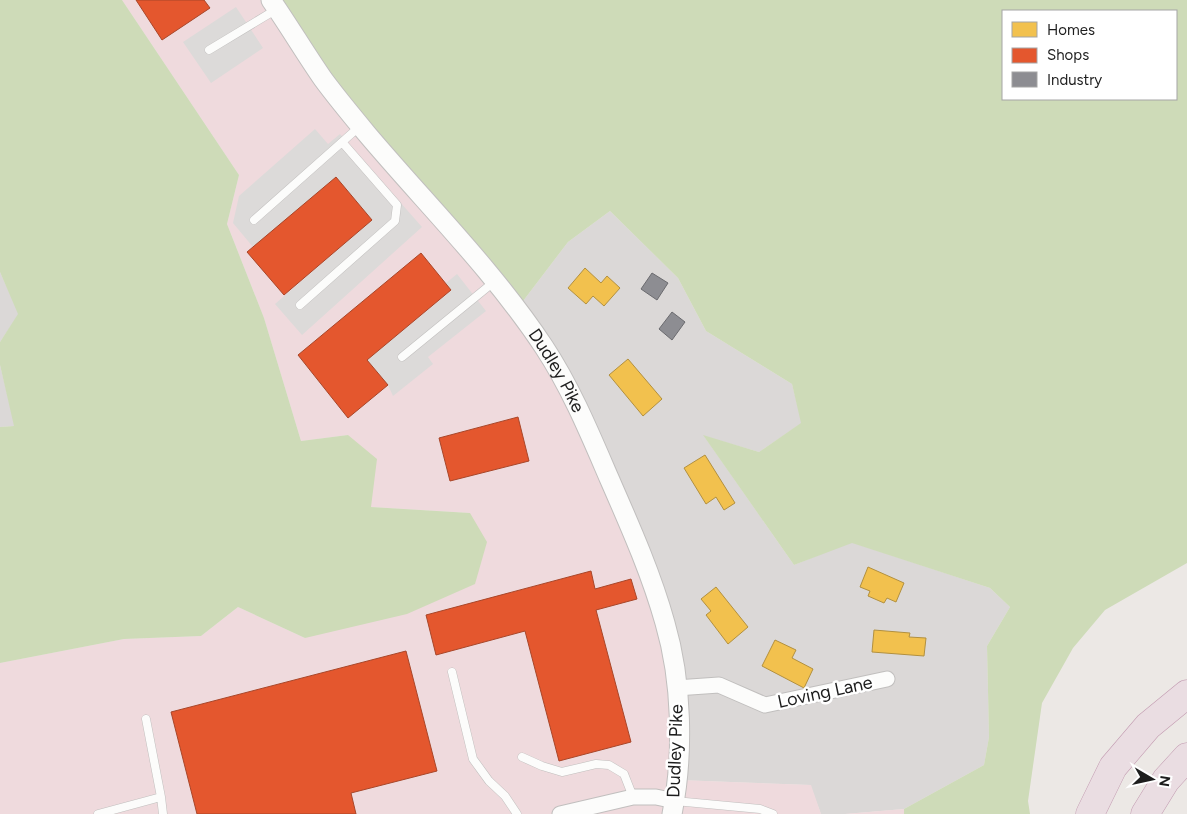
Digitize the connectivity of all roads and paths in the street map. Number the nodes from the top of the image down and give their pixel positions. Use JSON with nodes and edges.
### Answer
{"nodes":[{"id":1,"x":274,"y":4,"type":"edge"},
{"id":2,"x":209,"y":50,"type":"dead end"},
{"id":3,"x":361,"y":126,"type":"junction"},
{"id":4,"x":342,"y":142,"type":"junction"},
{"id":5,"x":254,"y":220,"type":"dead end"},
{"id":6,"x":495,"y":282,"type":"junction"},
{"id":7,"x":300,"y":304,"type":"dead end"},
{"id":8,"x":402,"y":357,"type":"dead end"},
{"id":9,"x":452,"y":672,"type":"dead end"},
{"id":10,"x":887,"y":679,"type":"dead end"},
{"id":11,"x":676,"y":688,"type":"junction"},
{"id":12,"x":1187,"y":694,"type":"edge"},
{"id":13,"x":146,"y":719,"type":"dead end"},
{"id":14,"x":522,"y":757,"type":"dead end"},
{"id":15,"x":1187,"y":758,"type":"edge"},
{"id":16,"x":161,"y":797,"type":"junction"},
{"id":17,"x":633,"y":797,"type":"junction"},
{"id":18,"x":673,"y":808,"type":"edge"},
{"id":19,"x":98,"y":814,"type":"edge"},
{"id":20,"x":162,"y":814,"type":"edge"},
{"id":21,"x":517,"y":814,"type":"edge"},
{"id":22,"x":560,"y":814,"type":"edge"},
{"id":23,"x":773,"y":814,"type":"edge"},
{"id":24,"x":1090,"y":814,"type":"edge"},
{"id":25,"x":1145,"y":814,"type":"edge"}],
"edges":[{"from":1,"to":2,"type":"lane"},
{"from":1,"to":3,"type":"street","name":"Dudley Pike"},
{"from":3,"to":4,"type":"lane"},
{"from":3,"to":6,"type":"street","name":"Dudley Pike"},
{"from":4,"to":5,"type":"lane"},
{"from":4,"to":7,"type":"lane"},
{"from":6,"to":8,"type":"lane"},
{"from":6,"to":11,"type":"street","name":"Dudley Pike"},
{"from":9,"to":21,"type":"lane"},
{"from":10,"to":11,"type":"street","name":"Loving Lane"},
{"from":11,"to":18,"type":"street","name":"Dudley Pike"},
{"from":12,"to":24,"type":"highway"},
{"from":13,"to":16,"type":"lane"},
{"from":14,"to":17,"type":"lane"},
{"from":15,"to":25,"type":"highway"},
{"from":16,"to":19,"type":"lane"},
{"from":16,"to":20,"type":"lane"},
{"from":17,"to":18,"type":"street"},
{"from":17,"to":22,"type":"street"},
{"from":18,"to":23,"type":"lane"}]}
